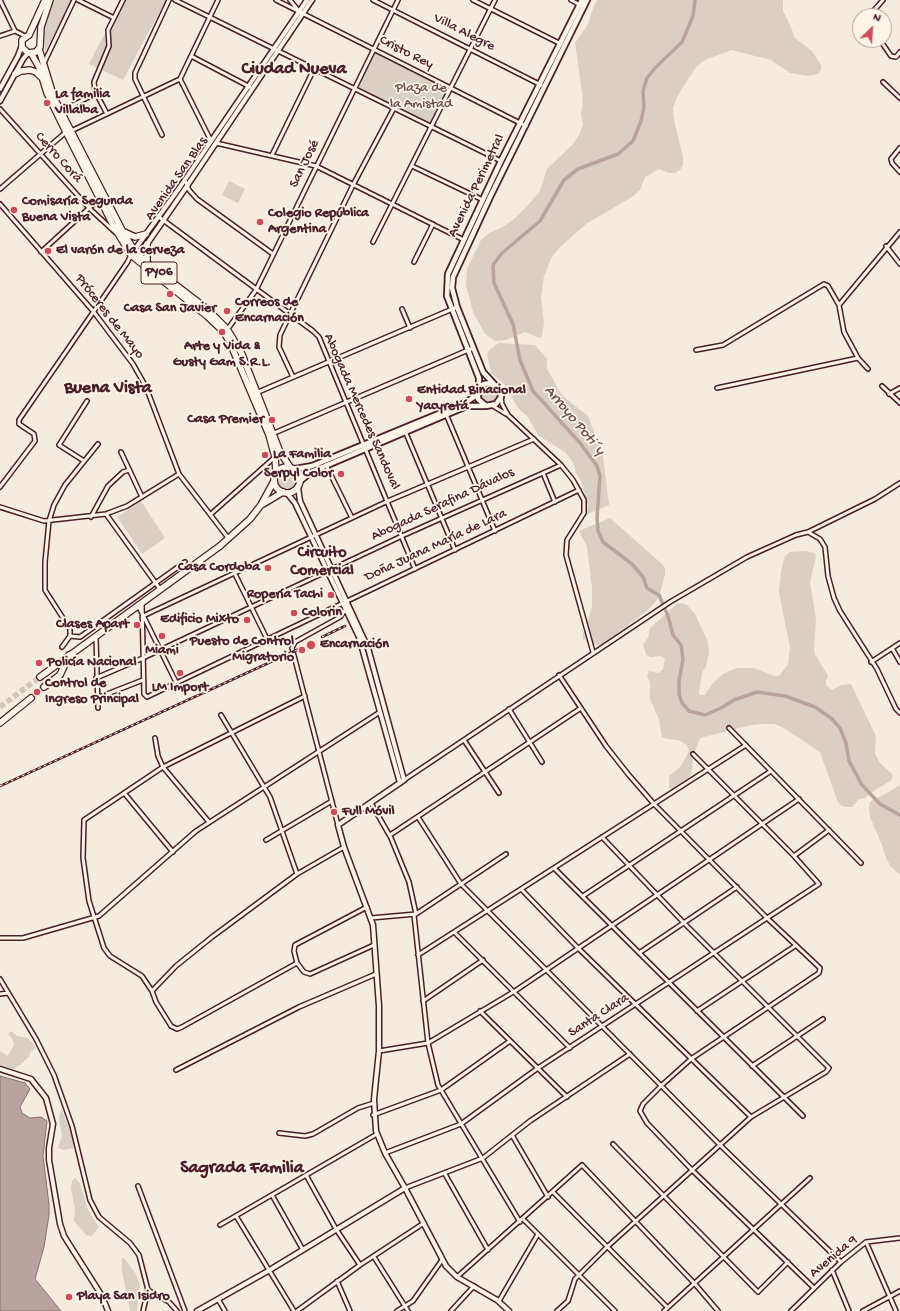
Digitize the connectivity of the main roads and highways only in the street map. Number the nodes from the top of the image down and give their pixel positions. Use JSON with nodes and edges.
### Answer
{"nodes":[{"id":1,"x":45,"y":0,"type":"edge"},
{"id":2,"x":50,"y":0,"type":"edge"},
{"id":3,"x":307,"y":0,"type":"edge"},
{"id":4,"x":312,"y":0,"type":"edge"},
{"id":5,"x":587,"y":0,"type":"edge"},
{"id":6,"x":582,"y":4,"type":"edge"},
{"id":7,"x":301,"y":12,"type":"junction"},
{"id":8,"x":27,"y":36,"type":"junction"},
{"id":9,"x":39,"y":39,"type":"junction"},
{"id":10,"x":22,"y":45,"type":"junction"},
{"id":11,"x":39,"y":49,"type":"junction"},
{"id":12,"x":30,"y":53,"type":"junction"},
{"id":13,"x":15,"y":74,"type":"junction"},
{"id":14,"x":43,"y":80,"type":"junction"},
{"id":15,"x":250,"y":87,"type":"junction"},
{"id":16,"x":0,"y":89,"type":"edge"},
{"id":17,"x":0,"y":101,"type":"edge"},
{"id":18,"x":68,"y":131,"type":"junction"},
{"id":19,"x":504,"y":162,"type":"junction"},
{"id":20,"x":161,"y":218,"type":"junction"},
{"id":21,"x":121,"y":234,"type":"junction"},
{"id":22,"x":146,"y":234,"type":"junction"},
{"id":23,"x":147,"y":244,"type":"junction"},
{"id":24,"x":134,"y":254,"type":"junction"},
{"id":25,"x":147,"y":263,"type":"junction"},
{"id":26,"x":454,"y":308,"type":"junction"},
{"id":27,"x":225,"y":331,"type":"junction"},
{"id":28,"x":494,"y":384,"type":"junction"},
{"id":29,"x":479,"y":390,"type":"junction"},
{"id":30,"x":486,"y":406,"type":"junction"},
{"id":31,"x":446,"y":413,"type":"junction"},
{"id":32,"x":271,"y":434,"type":"junction"},
{"id":33,"x":364,"y":447,"type":"junction"},
{"id":34,"x":292,"y":468,"type":"junction"},
{"id":35,"x":276,"y":472,"type":"junction"},
{"id":36,"x":274,"y":481,"type":"junction"},
{"id":37,"x":300,"y":481,"type":"junction"},
{"id":38,"x":298,"y":487,"type":"junction"},
{"id":39,"x":285,"y":492,"type":"junction"},
{"id":40,"x":261,"y":505,"type":"junction"},
{"id":41,"x":346,"y":601,"type":"junction"},
{"id":42,"x":69,"y":655,"type":"junction"},
{"id":43,"x":40,"y":677,"type":"tunnel mouth"},
{"id":44,"x":44,"y":687,"type":"tunnel mouth"},
{"id":45,"x":31,"y":698,"type":"tunnel mouth"},
{"id":46,"x":0,"y":723,"type":"edge"},
{"id":47,"x":400,"y":783,"type":"junction"},
{"id":48,"x":0,"y":1069,"type":"edge"},
{"id":49,"x":406,"y":1188,"type":"junction"},
{"id":50,"x":108,"y":1311,"type":"edge"},
{"id":51,"x":197,"y":1311,"type":"edge"},
{"id":52,"x":509,"y":1311,"type":"edge"}],
"edges":[{"from":1,"to":8,"type":"highway"},
{"from":2,"to":9,"type":"highway","number":"PY06"},
{"from":3,"to":7,"type":"main road","name":"Avenida San Blas"},
{"from":4,"to":7,"type":"main road","name":"Avenida San Blas"},
{"from":5,"to":6,"type":"main road","name":"Avenida Perimetral"},
{"from":6,"to":19,"type":"main road","name":"Avenida Perimetral"},
{"from":6,"to":19,"type":"main road","name":"Avenida Perimetral"},
{"from":7,"to":15,"type":"main road","name":"Avenida San Blas"},
{"from":8,"to":9,"type":"highway"},
{"from":8,"to":10,"type":"highway"},
{"from":9,"to":11,"type":"highway","number":"PY06"},
{"from":10,"to":12,"type":"highway","number":"PY06"},
{"from":10,"to":16,"type":"main road"},
{"from":11,"to":12,"type":"highway"},
{"from":11,"to":18,"type":"highway","number":"PY06"},
{"from":12,"to":13,"type":"main road"},
{"from":12,"to":14,"type":"highway","number":"PY06"},
{"from":13,"to":14,"type":"highway"},
{"from":13,"to":17,"type":"main road"},
{"from":14,"to":18,"type":"highway","number":"PY06"},
{"from":15,"to":20,"type":"main road","name":"Avenida San Blas"},
{"from":15,"to":20,"type":"main road","name":"Avenida San Blas"},
{"from":18,"to":21,"type":"highway","number":"PY06"},
{"from":18,"to":21,"type":"highway","number":"PY06"},
{"from":19,"to":26,"type":"main road","name":"Avenida Perimetral"},
{"from":20,"to":22,"type":"main road","name":"Avenida San Blas"},
{"from":20,"to":23,"type":"main road","name":"Avenida San Blas"},
{"from":21,"to":22,"type":"highway"},
{"from":21,"to":24,"type":"highway","number":"PY06"},
{"from":22,"to":24,"type":"main road","name":"Avenida San Blas"},
{"from":23,"to":24,"type":"main road","name":"Avenida San Blas"},
{"from":23,"to":25,"type":"highway"},
{"from":24,"to":25,"type":"highway","number":"PY06"},
{"from":24,"to":27,"type":"highway","number":"PY06"},
{"from":25,"to":27,"type":"highway","number":"PY06"},
{"from":26,"to":28,"type":"main road","name":"Avenida Perimetral"},
{"from":26,"to":29,"type":"main road","name":"Avenida Perimetral"},
{"from":27,"to":32,"type":"highway","number":"PY06"},
{"from":28,"to":29,"type":"main road"},
{"from":28,"to":30,"type":"main road"},
{"from":29,"to":30,"type":"main road"},
{"from":29,"to":31,"type":"main road"},
{"from":30,"to":31,"type":"main road"},
{"from":31,"to":33,"type":"main road"},
{"from":32,"to":34,"type":"highway","number":"PY06"},
{"from":32,"to":35,"type":"highway","number":"PY06"},
{"from":33,"to":34,"type":"main road"},
{"from":33,"to":37,"type":"main road"},
{"from":34,"to":35,"type":"highway"},
{"from":34,"to":37,"type":"highway","number":"PY06"},
{"from":35,"to":36,"type":"highway","number":"PY06"},
{"from":36,"to":39,"type":"highway"},
{"from":36,"to":40,"type":"highway","number":"PY06"},
{"from":37,"to":38,"type":"highway"},
{"from":38,"to":39,"type":"highway","number":"PY06"},
{"from":38,"to":41,"type":"main road"},
{"from":39,"to":40,"type":"highway","number":"PY06"},
{"from":39,"to":41,"type":"main road"},
{"from":40,"to":42,"type":"highway","number":"PY06"},
{"from":41,"to":47,"type":"main road"},
{"from":41,"to":47,"type":"main road"},
{"from":42,"to":43,"type":"highway","number":"PY06"},
{"from":42,"to":44,"type":"highway","number":"PY06"},
{"from":45,"to":46,"type":"highway"},
{"from":47,"to":49,"type":"main road"},
{"from":48,"to":50,"type":"main road"},
{"from":49,"to":51,"type":"main road"},
{"from":49,"to":52,"type":"main road"}]}
